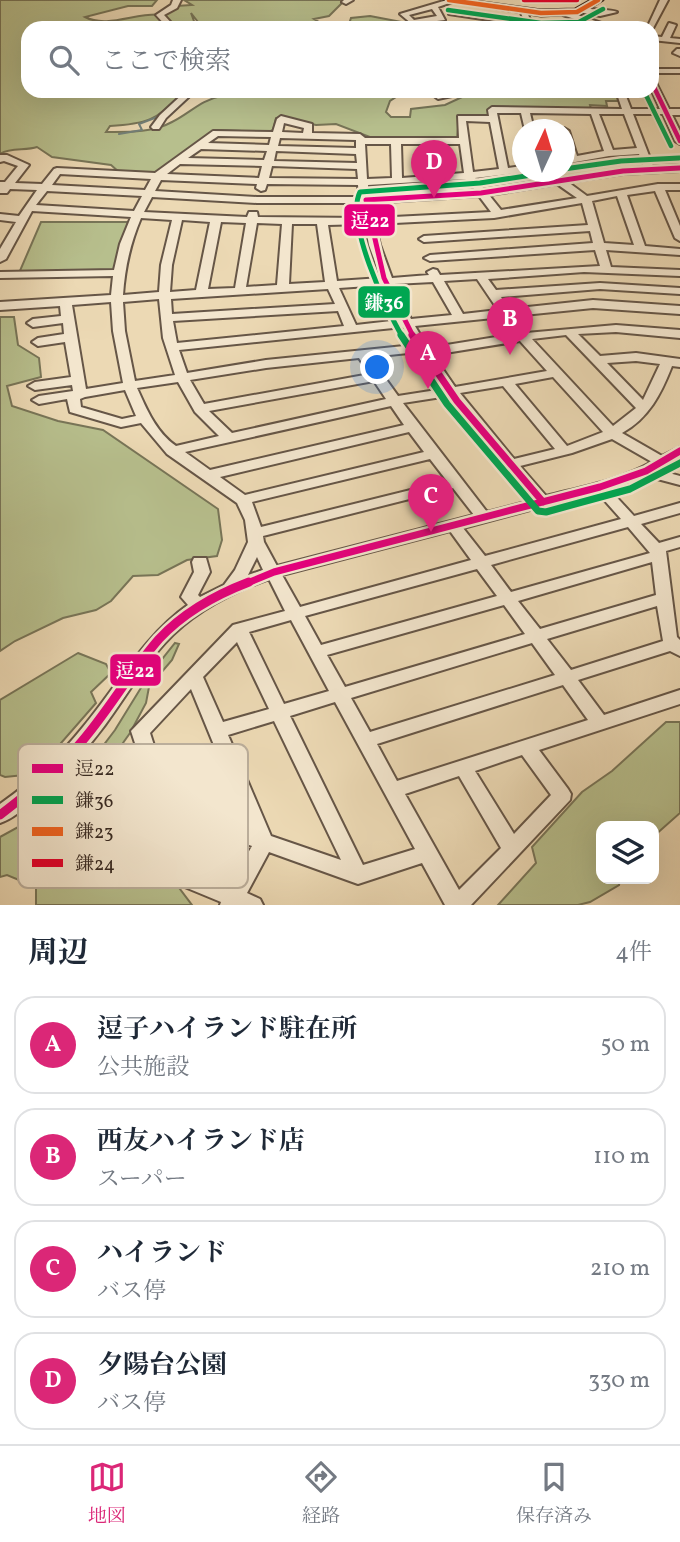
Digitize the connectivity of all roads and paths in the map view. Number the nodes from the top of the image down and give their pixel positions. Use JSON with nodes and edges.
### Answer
{"nodes":[{"id":1,"x":177,"y":0,"type":"edge"},
{"id":2,"x":598,"y":0,"type":"edge"},
{"id":3,"x":664,"y":0,"type":"edge"},
{"id":4,"x":450,"y":2,"type":"edge"},
{"id":5,"x":421,"y":8,"type":"junction"},
{"id":6,"x":582,"y":10,"type":"junction"},
{"id":7,"x":614,"y":12,"type":"dead end"},
{"id":8,"x":453,"y":13,"type":"dead end"},
{"id":9,"x":558,"y":13,"type":"junction"},
{"id":10,"x":526,"y":16,"type":"junction"},
{"id":11,"x":432,"y":19,"type":"junction"},
{"id":12,"x":166,"y":21,"type":"edge"},
{"id":13,"x":411,"y":21,"type":"edge"},
{"id":14,"x":419,"y":21,"type":"edge"},
{"id":15,"x":501,"y":21,"type":"edge"},
{"id":16,"x":528,"y":21,"type":"edge"},
{"id":17,"x":584,"y":21,"type":"edge"},
{"id":18,"x":654,"y":21,"type":"edge"},
{"id":19,"x":672,"y":25,"type":"dead end"},
{"id":20,"x":659,"y":39,"type":"edge"},
{"id":21,"x":665,"y":39,"type":"junction"},
{"id":22,"x":680,"y":41,"type":"edge"},
{"id":23,"x":659,"y":71,"type":"edge"},
{"id":24,"x":680,"y":71,"type":"edge"},
{"id":25,"x":659,"y":97,"type":"edge"},
{"id":26,"x":184,"y":98,"type":"edge"},
{"id":27,"x":622,"y":98,"type":"edge"},
{"id":28,"x":525,"y":110,"type":"junction"},
{"id":29,"x":558,"y":111,"type":"junction"},
{"id":30,"x":594,"y":111,"type":"junction"},
{"id":31,"x":626,"y":111,"type":"junction"},
{"id":32,"x":666,"y":111,"type":"junction"},
{"id":33,"x":680,"y":112,"type":"edge"},
{"id":34,"x":493,"y":118,"type":"junction"},
{"id":35,"x":527,"y":119,"type":"edge"},
{"id":36,"x":561,"y":119,"type":"edge"},
{"id":37,"x":156,"y":127,"type":"dead end"},
{"id":38,"x":276,"y":135,"type":"junction"},
{"id":39,"x":307,"y":136,"type":"junction"},
{"id":40,"x":396,"y":141,"type":"junction"},
{"id":41,"x":430,"y":141,"type":"junction"},
{"id":42,"x":464,"y":141,"type":"junction"},
{"id":43,"x":680,"y":141,"type":"edge"},
{"id":44,"x":198,"y":146,"type":"junction"},
{"id":45,"x":360,"y":146,"type":"junction"},
{"id":46,"x":272,"y":150,"type":"junction"},
{"id":47,"x":642,"y":151,"type":"junction"},
{"id":48,"x":609,"y":153,"type":"junction"},
{"id":49,"x":0,"y":159,"type":"edge"},
{"id":50,"x":575,"y":159,"type":"edge"},
{"id":51,"x":179,"y":161,"type":"junction"},
{"id":52,"x":268,"y":165,"type":"junction"},
{"id":53,"x":359,"y":166,"type":"junction"},
{"id":54,"x":649,"y":168,"type":"junction"},
{"id":55,"x":680,"y":168,"type":"edge"},
{"id":56,"x":512,"y":171,"type":"edge"},
{"id":57,"x":504,"y":172,"type":"junction"},
{"id":58,"x":158,"y":176,"type":"junction"},
{"id":59,"x":469,"y":177,"type":"junction"},
{"id":60,"x":433,"y":179,"type":"junction"},
{"id":61,"x":575,"y":180,"type":"edge"},
{"id":62,"x":262,"y":181,"type":"junction"},
{"id":63,"x":397,"y":181,"type":"junction"},
{"id":64,"x":562,"y":182,"type":"joint"},
{"id":65,"x":362,"y":183,"type":"junction"},
{"id":66,"x":4,"y":186,"type":"edge"},
{"id":67,"x":658,"y":187,"type":"junction"},
{"id":68,"x":680,"y":187,"type":"edge"},
{"id":69,"x":44,"y":188,"type":"junction"},
{"id":70,"x":481,"y":193,"type":"junction"},
{"id":71,"x":621,"y":193,"type":"junction"},
{"id":72,"x":148,"y":194,"type":"junction"},
{"id":73,"x":0,"y":195,"type":"edge"},
{"id":74,"x":257,"y":200,"type":"junction"},
{"id":75,"x":366,"y":200,"type":"junction"},
{"id":76,"x":586,"y":200,"type":"junction"},
{"id":77,"x":29,"y":208,"type":"junction"},
{"id":78,"x":498,"y":213,"type":"junction"},
{"id":79,"x":137,"y":215,"type":"junction"},
{"id":80,"x":0,"y":217,"type":"edge"},
{"id":81,"x":178,"y":217,"type":"junction"},
{"id":82,"x":216,"y":219,"type":"junction"},
{"id":83,"x":22,"y":220,"type":"junction"},
{"id":84,"x":418,"y":220,"type":"junction"},
{"id":85,"x":251,"y":221,"type":"junction"},
{"id":86,"x":287,"y":222,"type":"junction"},
{"id":87,"x":322,"y":222,"type":"junction"},
{"id":88,"x":370,"y":223,"type":"junction"},
{"id":89,"x":594,"y":228,"type":"junction"},
{"id":90,"x":680,"y":238,"type":"edge"},
{"id":91,"x":424,"y":239,"type":"junction"},
{"id":92,"x":600,"y":246,"type":"junction"},
{"id":93,"x":641,"y":249,"type":"junction"},
{"id":94,"x":680,"y":252,"type":"edge"},
{"id":95,"x":429,"y":258,"type":"junction"},
{"id":96,"x":0,"y":259,"type":"edge"},
{"id":97,"x":606,"y":268,"type":"junction"},
{"id":98,"x":119,"y":273,"type":"junction"},
{"id":99,"x":680,"y":273,"type":"edge"},
{"id":100,"x":0,"y":275,"type":"edge"},
{"id":101,"x":480,"y":276,"type":"junction"},
{"id":102,"x":436,"y":279,"type":"junction"},
{"id":103,"x":386,"y":282,"type":"junction"},
{"id":104,"x":332,"y":286,"type":"junction"},
{"id":105,"x":283,"y":288,"type":"junction"},
{"id":106,"x":240,"y":291,"type":"junction"},
{"id":107,"x":680,"y":291,"type":"edge"},
{"id":108,"x":201,"y":293,"type":"junction"},
{"id":109,"x":492,"y":294,"type":"junction"},
{"id":110,"x":162,"y":296,"type":"junction"},
{"id":111,"x":117,"y":298,"type":"junction"},
{"id":112,"x":65,"y":301,"type":"junction"},
{"id":113,"x":0,"y":306,"type":"edge"},
{"id":114,"x":342,"y":307,"type":"junction"},
{"id":115,"x":680,"y":310,"type":"edge"},
{"id":116,"x":505,"y":312,"type":"junction"},
{"id":117,"x":166,"y":318,"type":"junction"},
{"id":118,"x":460,"y":318,"type":"junction"},
{"id":119,"x":406,"y":325,"type":"junction"},
{"id":120,"x":69,"y":328,"type":"junction"},
{"id":121,"x":352,"y":330,"type":"junction"},
{"id":122,"x":570,"y":333,"type":"junction"},
{"id":123,"x":680,"y":334,"type":"edge"},
{"id":124,"x":304,"y":335,"type":"junction"},
{"id":125,"x":523,"y":337,"type":"junction"},
{"id":126,"x":172,"y":347,"type":"junction"},
{"id":127,"x":421,"y":351,"type":"junction"},
{"id":128,"x":362,"y":354,"type":"junction"},
{"id":129,"x":313,"y":359,"type":"junction"},
{"id":130,"x":597,"y":360,"type":"junction"},
{"id":131,"x":674,"y":361,"type":"edge"},
{"id":132,"x":556,"y":373,"type":"junction"},
{"id":133,"x":377,"y":377,"type":"junction"},
{"id":134,"x":183,"y":378,"type":"junction"},
{"id":135,"x":78,"y":380,"type":"junction"},
{"id":136,"x":506,"y":381,"type":"junction"},
{"id":137,"x":35,"y":386,"type":"dead end"},
{"id":138,"x":130,"y":387,"type":"junction"},
{"id":139,"x":449,"y":391,"type":"junction"},
{"id":140,"x":77,"y":395,"type":"junction"},
{"id":141,"x":38,"y":400,"type":"dead end"},
{"id":142,"x":394,"y":401,"type":"junction"},
{"id":143,"x":644,"y":408,"type":"junction"},
{"id":144,"x":200,"y":409,"type":"junction"},
{"id":145,"x":144,"y":418,"type":"junction"},
{"id":146,"x":412,"y":427,"type":"junction"},
{"id":147,"x":612,"y":433,"type":"junction"},
{"id":148,"x":229,"y":438,"type":"junction"},
{"id":149,"x":173,"y":451,"type":"junction"},
{"id":150,"x":564,"y":451,"type":"junction"},
{"id":151,"x":680,"y":451,"type":"edge"},
{"id":152,"x":433,"y":454,"type":"junction"},
{"id":153,"x":663,"y":462,"type":"junction"},
{"id":154,"x":510,"y":464,"type":"junction"},
{"id":155,"x":646,"y":471,"type":"junction"},
{"id":156,"x":208,"y":475,"type":"junction"},
{"id":157,"x":680,"y":481,"type":"edge"},
{"id":158,"x":455,"y":484,"type":"junction"},
{"id":159,"x":600,"y":487,"type":"junction"},
{"id":160,"x":243,"y":500,"type":"junction"},
{"id":161,"x":543,"y":502,"type":"junction"},
{"id":162,"x":680,"y":508,"type":"edge"},
{"id":163,"x":482,"y":517,"type":"junction"},
{"id":164,"x":631,"y":521,"type":"junction"},
{"id":165,"x":453,"y":525,"type":"junction"},
{"id":166,"x":256,"y":537,"type":"junction"},
{"id":167,"x":680,"y":542,"type":"edge"},
{"id":168,"x":658,"y":552,"type":"junction"},
{"id":169,"x":200,"y":562,"type":"dead end"},
{"id":170,"x":481,"y":562,"type":"junction"},
{"id":171,"x":274,"y":572,"type":"junction"},
{"id":172,"x":230,"y":588,"type":"junction"},
{"id":173,"x":507,"y":598,"type":"junction"},
{"id":174,"x":664,"y":598,"type":"junction"},
{"id":175,"x":200,"y":605,"type":"junction"},
{"id":176,"x":296,"y":612,"type":"junction"},
{"id":177,"x":239,"y":628,"type":"junction"},
{"id":178,"x":537,"y":636,"type":"junction"},
{"id":179,"x":677,"y":648,"type":"edge"},
{"id":180,"x":318,"y":652,"type":"junction"},
{"id":181,"x":194,"y":675,"type":"junction"},
{"id":182,"x":567,"y":678,"type":"junction"},
{"id":183,"x":341,"y":694,"type":"junction"},
{"id":184,"x":680,"y":697,"type":"edge"},
{"id":185,"x":280,"y":713,"type":"junction"},
{"id":186,"x":600,"y":722,"type":"junction"},
{"id":187,"x":217,"y":731,"type":"junction"},
{"id":188,"x":366,"y":740,"type":"junction"},
{"id":189,"x":78,"y":744,"type":"edge"},
{"id":190,"x":144,"y":744,"type":"edge"},
{"id":191,"x":222,"y":744,"type":"edge"},
{"id":192,"x":526,"y":747,"type":"junction"},
{"id":193,"x":463,"y":767,"type":"junction"},
{"id":194,"x":393,"y":790,"type":"junction"},
{"id":195,"x":18,"y":800,"type":"edge"},
{"id":196,"x":248,"y":805,"type":"edge"},
{"id":197,"x":0,"y":815,"type":"edge"},
{"id":198,"x":248,"y":837,"type":"edge"},
{"id":199,"x":264,"y":843,"type":"junction"},
{"id":200,"x":512,"y":849,"type":"junction"},
{"id":201,"x":428,"y":853,"type":"junction"},
{"id":202,"x":358,"y":875,"type":"junction"},
{"id":203,"x":248,"y":881,"type":"edge"},
{"id":204,"x":206,"y":888,"type":"edge"},
{"id":205,"x":239,"y":903,"type":"edge"},
{"id":206,"x":457,"y":905,"type":"edge"}],
"edges":[{"from":1,"to":12,"type":"street"},
{"from":2,"to":6,"type":"main road"},
{"from":3,"to":18,"type":"street"},
{"from":4,"to":5,"type":"street"},
{"from":4,"to":10,"type":"main road"},
{"from":4,"to":11,"type":"street"},
{"from":5,"to":11,"type":"street"},
{"from":5,"to":13,"type":"street"},
{"from":6,"to":7,"type":"street"},
{"from":6,"to":9,"type":"main road"},
{"from":8,"to":15,"type":"street"},
{"from":9,"to":10,"type":"main road"},
{"from":9,"to":17,"type":"street"},
{"from":10,"to":16,"type":"street"},
{"from":11,"to":14,"type":"street"},
{"from":19,"to":21,"type":"street"},
{"from":20,"to":21,"type":"street"},
{"from":21,"to":22,"type":"street"},
{"from":23,"to":24,"type":"street"},
{"from":25,"to":32,"type":"street"},
{"from":26,"to":37,"type":"street"},
{"from":27,"to":31,"type":"street"},
{"from":28,"to":29,"type":"street"},
{"from":28,"to":34,"type":"street"},
{"from":28,"to":35,"type":"street"},
{"from":29,"to":30,"type":"street"},
{"from":29,"to":36,"type":"street"},
{"from":30,"to":31,"type":"street"},
{"from":30,"to":48,"type":"street"},
{"from":31,"to":32,"type":"street"},
{"from":31,"to":47,"type":"street"},
{"from":32,"to":33,"type":"street"},
{"from":32,"to":43,"type":"street"},
{"from":34,"to":42,"type":"street"},
{"from":34,"to":57,"type":"street"},
{"from":38,"to":39,"type":"street"},
{"from":38,"to":39,"type":"street"},
{"from":38,"to":44,"type":"street"},
{"from":38,"to":46,"type":"street"},
{"from":39,"to":45,"type":"street"},
{"from":40,"to":41,"type":"street"},
{"from":40,"to":45,"type":"street"},
{"from":40,"to":63,"type":"street"},
{"from":41,"to":42,"type":"street"},
{"from":41,"to":60,"type":"street"},
{"from":42,"to":59,"type":"street"},
{"from":44,"to":46,"type":"street"},
{"from":44,"to":51,"type":"street"},
{"from":45,"to":46,"type":"street"},
{"from":45,"to":53,"type":"street"},
{"from":46,"to":52,"type":"street"},
{"from":47,"to":48,"type":"street"},
{"from":47,"to":54,"type":"street"},
{"from":48,"to":50,"type":"street"},
{"from":49,"to":66,"type":"street"},
{"from":51,"to":52,"type":"street"},
{"from":51,"to":58,"type":"street"},
{"from":52,"to":53,"type":"street"},
{"from":52,"to":62,"type":"street"},
{"from":53,"to":65,"type":"street"},
{"from":54,"to":55,"type":"street"},
{"from":54,"to":61,"type":"street"},
{"from":56,"to":57,"type":"street"},
{"from":57,"to":59,"type":"street"},
{"from":58,"to":62,"type":"street"},
{"from":58,"to":69,"type":"street"},
{"from":58,"to":72,"type":"street"},
{"from":59,"to":60,"type":"street"},
{"from":59,"to":70,"type":"street"},
{"from":60,"to":63,"type":"street"},
{"from":62,"to":65,"type":"street"},
{"from":62,"to":74,"type":"street"},
{"from":63,"to":65,"type":"street"},
{"from":64,"to":70,"type":"street"},
{"from":64,"to":76,"type":"street"},
{"from":65,"to":75,"type":"street"},
{"from":66,"to":69,"type":"street"},
{"from":66,"to":73,"type":"street"},
{"from":67,"to":68,"type":"street"},
{"from":67,"to":71,"type":"street"},
{"from":67,"to":90,"type":"street"},
{"from":69,"to":72,"type":"street"},
{"from":69,"to":77,"type":"street"},
{"from":70,"to":75,"type":"street"},
{"from":70,"to":78,"type":"street"},
{"from":71,"to":76,"type":"street"},
{"from":71,"to":93,"type":"street"},
{"from":72,"to":74,"type":"street"},
{"from":72,"to":79,"type":"street"},
{"from":74,"to":75,"type":"street"},
{"from":74,"to":85,"type":"street"},
{"from":75,"to":88,"type":"street"},
{"from":76,"to":78,"type":"street"},
{"from":76,"to":89,"type":"street"},
{"from":77,"to":79,"type":"street"},
{"from":77,"to":83,"type":"street"},
{"from":78,"to":84,"type":"street"},
{"from":79,"to":81,"type":"street"},
{"from":79,"to":98,"type":"street"},
{"from":80,"to":83,"type":"street"},
{"from":81,"to":82,"type":"street"},
{"from":81,"to":110,"type":"street"},
{"from":82,"to":85,"type":"street"},
{"from":82,"to":108,"type":"street"},
{"from":83,"to":96,"type":"street"},
{"from":84,"to":88,"type":"street"},
{"from":84,"to":91,"type":"street"},
{"from":85,"to":86,"type":"street"},
{"from":85,"to":106,"type":"street"},
{"from":86,"to":87,"type":"street"},
{"from":86,"to":105,"type":"street"},
{"from":87,"to":88,"type":"street"},
{"from":87,"to":104,"type":"street"},
{"from":88,"to":103,"type":"street"},
{"from":89,"to":91,"type":"street"},
{"from":89,"to":92,"type":"street"},
{"from":91,"to":95,"type":"street"},
{"from":92,"to":93,"type":"street"},
{"from":92,"to":95,"type":"street"},
{"from":92,"to":97,"type":"street"},
{"from":93,"to":94,"type":"street"},
{"from":95,"to":102,"type":"street"},
{"from":97,"to":99,"type":"street"},
{"from":97,"to":101,"type":"street"},
{"from":98,"to":100,"type":"street"},
{"from":98,"to":111,"type":"street"},
{"from":101,"to":102,"type":"street"},
{"from":101,"to":109,"type":"street"},
{"from":102,"to":103,"type":"street"},
{"from":102,"to":118,"type":"street"},
{"from":103,"to":104,"type":"street"},
{"from":103,"to":119,"type":"street"},
{"from":104,"to":105,"type":"street"},
{"from":104,"to":114,"type":"street"},
{"from":105,"to":106,"type":"street"},
{"from":106,"to":108,"type":"street"},
{"from":107,"to":109,"type":"street"},
{"from":108,"to":110,"type":"street"},
{"from":109,"to":116,"type":"street"},
{"from":110,"to":111,"type":"street"},
{"from":110,"to":117,"type":"street"},
{"from":111,"to":112,"type":"street"},
{"from":111,"to":138,"type":"street"},
{"from":112,"to":113,"type":"street"},
{"from":112,"to":120,"type":"street"},
{"from":114,"to":117,"type":"street"},
{"from":114,"to":121,"type":"street"},
{"from":115,"to":116,"type":"street"},
{"from":116,"to":118,"type":"street"},
{"from":116,"to":125,"type":"street"},
{"from":117,"to":126,"type":"street"},
{"from":118,"to":119,"type":"street"},
{"from":119,"to":121,"type":"street"},
{"from":119,"to":127,"type":"street"},
{"from":120,"to":120,"type":"street"},
{"from":120,"to":135,"type":"street"},
{"from":121,"to":124,"type":"street"},
{"from":122,"to":123,"type":"street"},
{"from":122,"to":125,"type":"street"},
{"from":122,"to":130,"type":"street"},
{"from":124,"to":126,"type":"street"},
{"from":124,"to":129,"type":"street"},
{"from":125,"to":127,"type":"street"},
{"from":125,"to":132,"type":"street"},
{"from":126,"to":134,"type":"street"},
{"from":127,"to":128,"type":"street"},
{"from":127,"to":139,"type":"street"},
{"from":128,"to":129,"type":"street"},
{"from":128,"to":133,"type":"street"},
{"from":129,"to":134,"type":"street"},
{"from":130,"to":131,"type":"street"},
{"from":130,"to":143,"type":"street"},
{"from":131,"to":143,"type":"street"},
{"from":132,"to":136,"type":"street"},
{"from":132,"to":147,"type":"street"},
{"from":133,"to":142,"type":"street"},
{"from":133,"to":144,"type":"street"},
{"from":134,"to":138,"type":"street"},
{"from":134,"to":144,"type":"street"},
{"from":135,"to":137,"type":"street"},
{"from":135,"to":140,"type":"street"},
{"from":136,"to":139,"type":"street"},
{"from":136,"to":150,"type":"street"},
{"from":138,"to":140,"type":"street"},
{"from":138,"to":145,"type":"street"},
{"from":139,"to":142,"type":"street"},
{"from":139,"to":154,"type":"street"},
{"from":140,"to":141,"type":"street"},
{"from":140,"to":145,"type":"street"},
{"from":142,"to":146,"type":"street"},
{"from":142,"to":148,"type":"street"},
{"from":143,"to":147,"type":"street"},
{"from":144,"to":148,"type":"street"},
{"from":145,"to":149,"type":"street"},
{"from":146,"to":152,"type":"street"},
{"from":146,"to":156,"type":"street"},
{"from":147,"to":150,"type":"street"},
{"from":147,"to":153,"type":"street"},
{"from":148,"to":149,"type":"street"},
{"from":149,"to":156,"type":"street"},
{"from":150,"to":154,"type":"street"},
{"from":151,"to":153,"type":"street"},
{"from":152,"to":158,"type":"street"},
{"from":152,"to":160,"type":"street"},
{"from":153,"to":155,"type":"street"},
{"from":154,"to":161,"type":"street"},
{"from":155,"to":157,"type":"street"},
{"from":155,"to":159,"type":"street"},
{"from":156,"to":160,"type":"street"},
{"from":158,"to":163,"type":"street"},
{"from":158,"to":166,"type":"street"},
{"from":159,"to":161,"type":"street"},
{"from":159,"to":164,"type":"street"},
{"from":160,"to":166,"type":"street"},
{"from":161,"to":163,"type":"street"},
{"from":162,"to":164,"type":"street"},
{"from":163,"to":165,"type":"street"},
{"from":164,"to":168,"type":"street"},
{"from":164,"to":170,"type":"street"},
{"from":165,"to":170,"type":"street"},
{"from":165,"to":171,"type":"street"},
{"from":166,"to":171,"type":"street"},
{"from":166,"to":172,"type":"street"},
{"from":167,"to":168,"type":"street"},
{"from":168,"to":173,"type":"street"},
{"from":168,"to":174,"type":"street"},
{"from":169,"to":175,"type":"street"},
{"from":170,"to":173,"type":"street"},
{"from":170,"to":176,"type":"street"},
{"from":171,"to":172,"type":"street"},
{"from":171,"to":176,"type":"street"},
{"from":172,"to":175,"type":"street"},
{"from":173,"to":178,"type":"street"},
{"from":173,"to":180,"type":"street"},
{"from":174,"to":178,"type":"street"},
{"from":174,"to":179,"type":"street"},
{"from":175,"to":189,"type":"street"},
{"from":176,"to":177,"type":"street"},
{"from":176,"to":180,"type":"street"},
{"from":177,"to":181,"type":"street"},
{"from":177,"to":185,"type":"street"},
{"from":178,"to":182,"type":"street"},
{"from":178,"to":183,"type":"street"},
{"from":179,"to":182,"type":"street"},
{"from":180,"to":183,"type":"street"},
{"from":181,"to":187,"type":"street"},
{"from":181,"to":190,"type":"street"},
{"from":182,"to":186,"type":"street"},
{"from":182,"to":188,"type":"street"},
{"from":183,"to":185,"type":"street"},
{"from":183,"to":188,"type":"street"},
{"from":184,"to":186,"type":"street"},
{"from":185,"to":187,"type":"street"},
{"from":185,"to":202,"type":"street"},
{"from":186,"to":192,"type":"street"},
{"from":187,"to":191,"type":"street"},
{"from":188,"to":194,"type":"street"},
{"from":192,"to":193,"type":"street"},
{"from":192,"to":200,"type":"street"},
{"from":193,"to":194,"type":"street"},
{"from":193,"to":200,"type":"street"},
{"from":194,"to":201,"type":"street"},
{"from":195,"to":197,"type":"street"},
{"from":196,"to":199,"type":"street"},
{"from":198,"to":199,"type":"street"},
{"from":199,"to":202,"type":"street"},
{"from":199,"to":203,"type":"street"},
{"from":200,"to":206,"type":"street"},
{"from":201,"to":202,"type":"street"},
{"from":201,"to":206,"type":"street"},
{"from":204,"to":205,"type":"street"}]}
